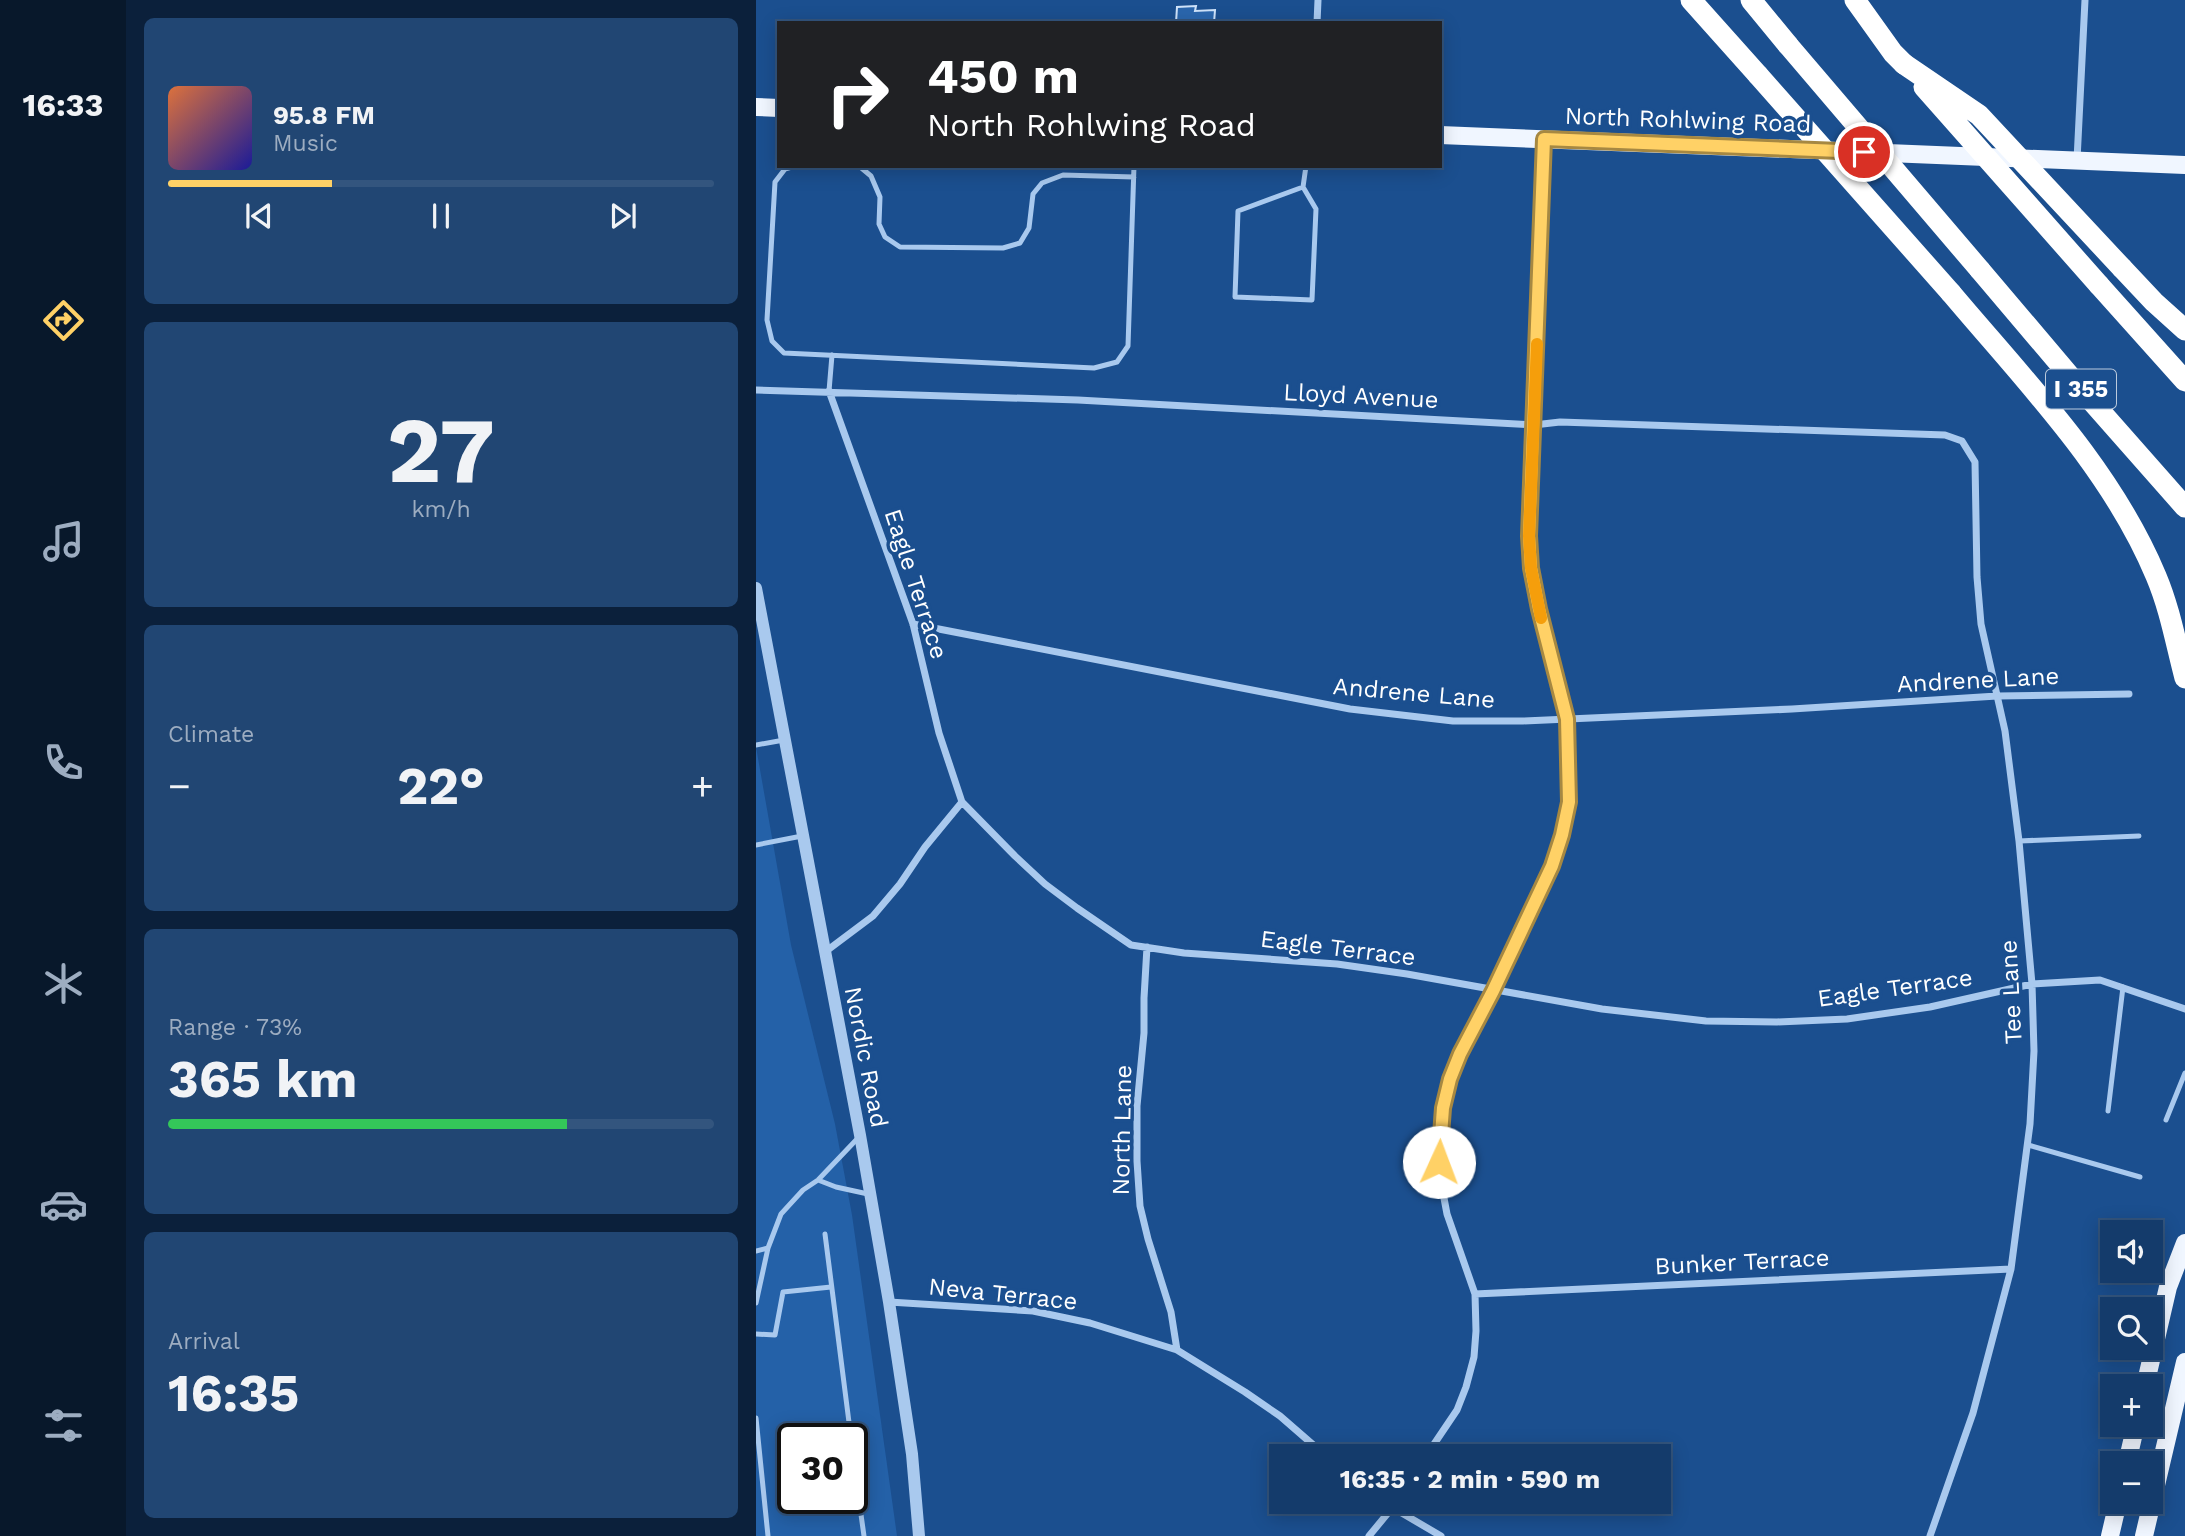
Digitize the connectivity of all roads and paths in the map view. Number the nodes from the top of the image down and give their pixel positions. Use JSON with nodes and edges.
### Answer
{"nodes":[{"id":1,"x":1318,"y":0,"type":"edge"},
{"id":2,"x":1691,"y":0,"type":"edge"},
{"id":3,"x":1751,"y":0,"type":"edge"},
{"id":4,"x":1855,"y":0,"type":"edge"},
{"id":5,"x":2085,"y":0,"type":"edge"},
{"id":6,"x":1317,"y":21,"type":"edge"},
{"id":7,"x":1899,"y":58,"type":"junction"},
{"id":8,"x":756,"y":107,"type":"edge"},
{"id":9,"x":777,"y":108,"type":"edge"},
{"id":10,"x":1442,"y":135,"type":"edge"},
{"id":11,"x":1544,"y":139,"type":"junction"},
{"id":12,"x":2077,"y":161,"type":"junction"},
{"id":13,"x":2185,"y":165,"type":"edge"},
{"id":14,"x":788,"y":168,"type":"edge"},
{"id":15,"x":861,"y":168,"type":"edge"},
{"id":16,"x":1134,"y":168,"type":"edge"},
{"id":17,"x":1306,"y":168,"type":"edge"},
{"id":18,"x":1134,"y":177,"type":"junction"},
{"id":19,"x":1303,"y":187,"type":"junction"},
{"id":20,"x":2185,"y":330,"type":"edge"},
{"id":21,"x":832,"y":355,"type":"junction"},
{"id":22,"x":2185,"y":382,"type":"edge"},
{"id":23,"x":756,"y":390,"type":"edge"},
{"id":24,"x":829,"y":391,"type":"junction"},
{"id":25,"x":1534,"y":425,"type":"junction"},
{"id":26,"x":1962,"y":441,"type":"joint"},
{"id":27,"x":2185,"y":507,"type":"edge"},
{"id":28,"x":756,"y":588,"type":"edge"},
{"id":29,"x":913,"y":624,"type":"junction"},
{"id":30,"x":2185,"y":678,"type":"edge"},
{"id":31,"x":2129,"y":694,"type":"dead end"},
{"id":32,"x":1997,"y":696,"type":"junction"},
{"id":33,"x":1567,"y":719,"type":"junction"},
{"id":34,"x":784,"y":739,"type":"junction"},
{"id":35,"x":756,"y":745,"type":"edge"},
{"id":36,"x":962,"y":802,"type":"junction"},
{"id":37,"x":802,"y":836,"type":"junction"},
{"id":38,"x":2139,"y":836,"type":"dead end"},
{"id":39,"x":2020,"y":841,"type":"junction"},
{"id":40,"x":756,"y":845,"type":"edge"},
{"id":41,"x":1147,"y":947,"type":"junction"},
{"id":42,"x":824,"y":953,"type":"junction"},
{"id":43,"x":2032,"y":984,"type":"junction"},
{"id":44,"x":2123,"y":988,"type":"junction"},
{"id":45,"x":1493,"y":991,"type":"junction"},
{"id":46,"x":2185,"y":1009,"type":"edge"},
{"id":47,"x":2185,"y":1073,"type":"edge"},
{"id":48,"x":2108,"y":1111,"type":"dead end"},
{"id":49,"x":2166,"y":1120,"type":"dead end"},
{"id":50,"x":860,"y":1135,"type":"junction"},
{"id":51,"x":2028,"y":1145,"type":"junction"},
{"id":52,"x":2140,"y":1177,"type":"dead end"},
{"id":53,"x":818,"y":1180,"type":"junction"},
{"id":54,"x":871,"y":1195,"type":"junction"},
{"id":55,"x":825,"y":1234,"type":"dead end"},
{"id":56,"x":2185,"y":1243,"type":"edge"},
{"id":57,"x":768,"y":1248,"type":"junction"},
{"id":58,"x":756,"y":1251,"type":"edge"},
{"id":59,"x":2011,"y":1269,"type":"junction"},
{"id":60,"x":831,"y":1287,"type":"junction"},
{"id":61,"x":1475,"y":1294,"type":"junction"},
{"id":62,"x":890,"y":1302,"type":"junction"},
{"id":63,"x":756,"y":1303,"type":"edge"},
{"id":64,"x":756,"y":1334,"type":"edge"},
{"id":65,"x":1177,"y":1350,"type":"junction"},
{"id":66,"x":2185,"y":1362,"type":"edge"},
{"id":67,"x":2148,"y":1374,"type":"edge"},
{"id":68,"x":2181,"y":1393,"type":"edge"},
{"id":69,"x":756,"y":1418,"type":"edge"},
{"id":70,"x":849,"y":1423,"type":"edge"},
{"id":71,"x":1312,"y":1444,"type":"edge"},
{"id":72,"x":1434,"y":1444,"type":"edge"},
{"id":73,"x":861,"y":1514,"type":"edge"},
{"id":74,"x":1387,"y":1514,"type":"edge"},
{"id":75,"x":1408,"y":1514,"type":"edge"},
{"id":76,"x":2115,"y":1514,"type":"edge"},
{"id":77,"x":768,"y":1536,"type":"edge"},
{"id":78,"x":864,"y":1536,"type":"edge"},
{"id":79,"x":919,"y":1536,"type":"edge"},
{"id":80,"x":1369,"y":1536,"type":"edge"},
{"id":81,"x":1441,"y":1536,"type":"edge"},
{"id":82,"x":1930,"y":1536,"type":"edge"},
{"id":83,"x":2110,"y":1536,"type":"edge"},
{"id":84,"x":2144,"y":1536,"type":"edge"}],
"edges":[{"from":1,"to":6,"type":"street"},
{"from":2,"to":30,"type":"highway","bridge":true},
{"from":3,"to":27,"type":"highway","number":"I 355","bridge":true},
{"from":4,"to":7,"type":"highway"},
{"from":5,"to":12,"type":"street"},
{"from":7,"to":20,"type":"highway","bridge":true},
{"from":7,"to":22,"type":"highway","bridge":true},
{"from":8,"to":9,"type":"main road"},
{"from":10,"to":11,"type":"main road","name":"North Rohlwing Road"},
{"from":11,"to":12,"type":"main road","name":"North Rohlwing Road"},
{"from":11,"to":25,"type":"street"},
{"from":12,"to":13,"type":"main road","name":"North Rohlwing Road"},
{"from":14,"to":21,"type":"lane"},
{"from":15,"to":18,"type":"lane"},
{"from":16,"to":18,"type":"lane"},
{"from":17,"to":19,"type":"lane"},
{"from":18,"to":21,"type":"lane"},
{"from":19,"to":19,"type":"lane"},
{"from":21,"to":24,"type":"lane"},
{"from":23,"to":24,"type":"street","name":"Lloyd Avenue"},
{"from":24,"to":25,"type":"street","name":"Lloyd Avenue"},
{"from":24,"to":29,"type":"street","name":"Eagle Terrace"},
{"from":25,"to":26,"type":"street","name":"Lloyd Avenue"},
{"from":25,"to":33,"type":"street"},
{"from":26,"to":32,"type":"street","name":"Tee Lane"},
{"from":28,"to":34,"type":"street","name":"Nordic Road"},
{"from":29,"to":33,"type":"street","name":"Andrene Lane"},
{"from":29,"to":36,"type":"street","name":"Eagle Terrace"},
{"from":31,"to":32,"type":"street","name":"Andrene Lane"},
{"from":32,"to":33,"type":"street","name":"Andrene Lane"},
{"from":32,"to":39,"type":"street","name":"Tee Lane"},
{"from":33,"to":45,"type":"street"},
{"from":34,"to":35,"type":"lane"},
{"from":34,"to":37,"type":"street","name":"Nordic Road"},
{"from":36,"to":41,"type":"street","name":"Eagle Terrace"},
{"from":36,"to":42,"type":"street"},
{"from":37,"to":40,"type":"lane"},
{"from":37,"to":42,"type":"street","name":"Nordic Road"},
{"from":38,"to":39,"type":"lane"},
{"from":39,"to":43,"type":"street","name":"Tee Lane"},
{"from":41,"to":45,"type":"street","name":"Eagle Terrace"},
{"from":41,"to":65,"type":"street","name":"North Lane"},
{"from":42,"to":50,"type":"street","name":"Nordic Road"},
{"from":43,"to":44,"type":"street","name":"Eagle Terrace"},
{"from":43,"to":45,"type":"street","name":"Eagle Terrace"},
{"from":43,"to":51,"type":"street","name":"Tee Lane"},
{"from":44,"to":46,"type":"street","name":"Eagle Terrace"},
{"from":44,"to":48,"type":"lane"},
{"from":45,"to":61,"type":"street"},
{"from":47,"to":49,"type":"lane"},
{"from":50,"to":53,"type":"lane"},
{"from":50,"to":54,"type":"street","name":"Nordic Road"},
{"from":51,"to":52,"type":"lane"},
{"from":51,"to":59,"type":"street","name":"Tee Lane"},
{"from":53,"to":54,"type":"lane"},
{"from":53,"to":57,"type":"lane"},
{"from":54,"to":62,"type":"street","name":"Nordic Road"},
{"from":55,"to":60,"type":"lane"},
{"from":56,"to":67,"type":"main road"},
{"from":57,"to":58,"type":"lane"},
{"from":57,"to":63,"type":"lane"},
{"from":59,"to":61,"type":"street","name":"Bunker Terrace"},
{"from":59,"to":82,"type":"street","name":"Tee Lane"},
{"from":60,"to":64,"type":"lane"},
{"from":60,"to":70,"type":"lane"},
{"from":61,"to":72,"type":"street"},
{"from":62,"to":65,"type":"street","name":"Neva Terrace"},
{"from":62,"to":79,"type":"street","name":"Nordic Road"},
{"from":65,"to":71,"type":"street","name":"Neva Terrace"},
{"from":66,"to":68,"type":"main road"},
{"from":68,"to":84,"type":"main road"},
{"from":69,"to":77,"type":"lane"},
{"from":73,"to":78,"type":"lane"},
{"from":74,"to":80,"type":"street"},
{"from":75,"to":81,"type":"street"},
{"from":76,"to":83,"type":"main road"}]}
